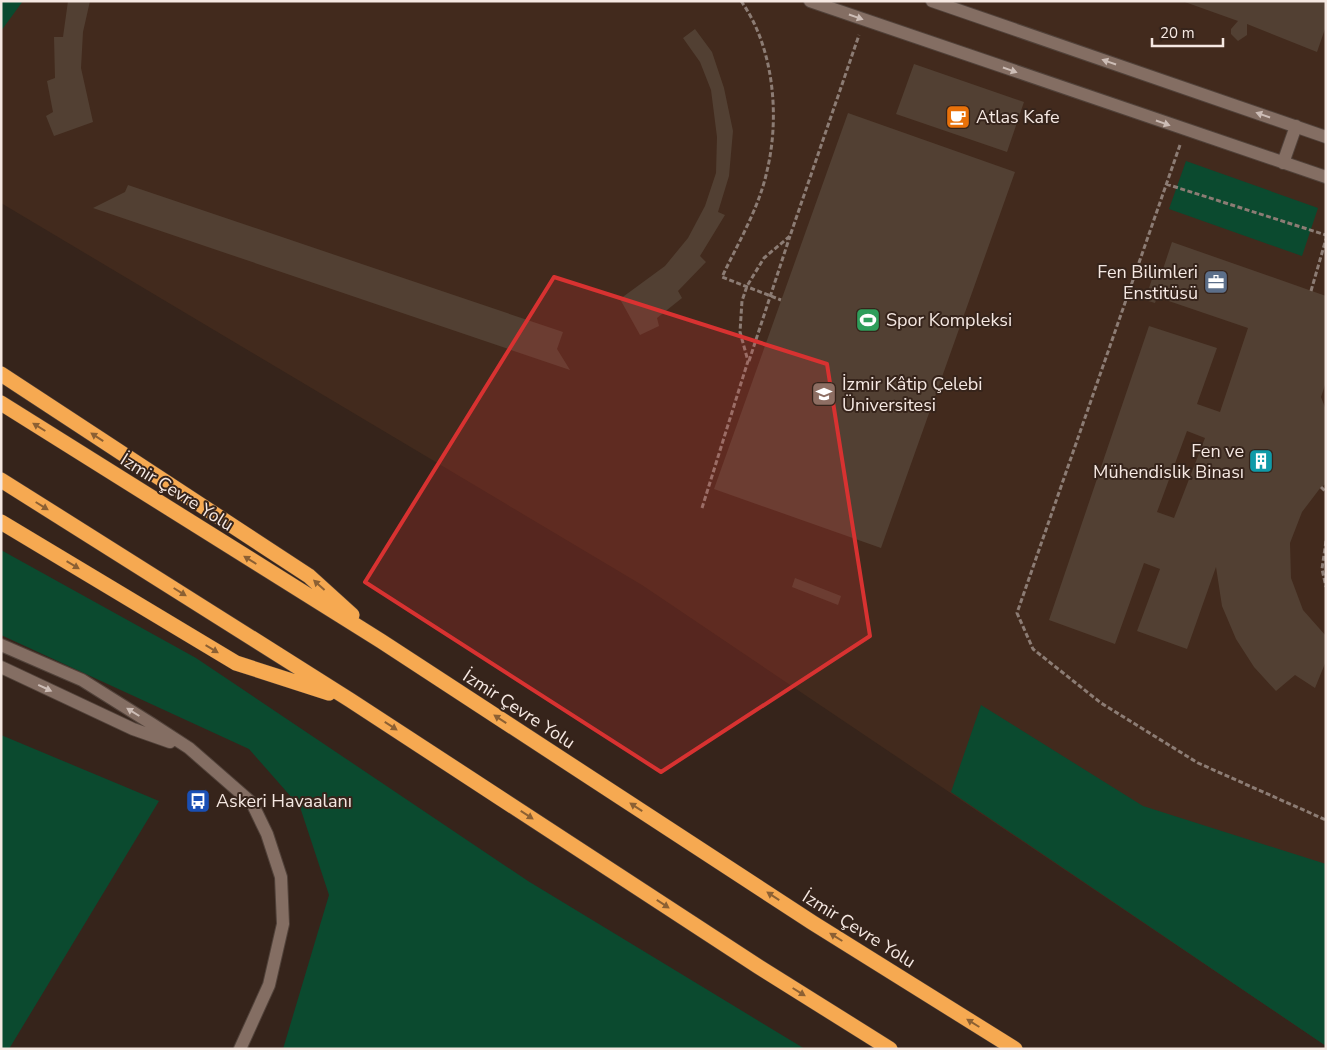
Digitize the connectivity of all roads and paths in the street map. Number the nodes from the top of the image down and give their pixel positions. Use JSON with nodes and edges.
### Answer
{"nodes":[{"id":1,"x":741,"y":1,"type":"edge"},
{"id":2,"x":810,"y":1,"type":"edge"},
{"id":3,"x":932,"y":1,"type":"edge"},
{"id":4,"x":864,"y":20,"type":"junction"},
{"id":5,"x":1296,"y":126,"type":"junction"},
{"id":6,"x":1185,"y":130,"type":"junction"},
{"id":7,"x":1326,"y":136,"type":"edge"},
{"id":8,"x":1283,"y":163,"type":"junction"},
{"id":9,"x":1326,"y":177,"type":"edge"},
{"id":10,"x":1166,"y":184,"type":"junction"},
{"id":11,"x":1326,"y":235,"type":"edge"},
{"id":12,"x":790,"y":236,"type":"junction"},
{"id":13,"x":1326,"y":239,"type":"edge"},
{"id":14,"x":747,"y":286,"type":"junction"},
{"id":15,"x":1311,"y":291,"type":"dead end"},
{"id":16,"x":772,"y":296,"type":"junction"},
{"id":17,"x":781,"y":300,"type":"dead end"},
{"id":18,"x":748,"y":361,"type":"junction"},
{"id":19,"x":1,"y":374,"type":"edge"},
{"id":20,"x":1,"y":403,"type":"edge"},
{"id":21,"x":1,"y":480,"type":"edge"},
{"id":22,"x":1321,"y":487,"type":"dead end"},
{"id":23,"x":1326,"y":492,"type":"edge"},
{"id":24,"x":702,"y":508,"type":"dead end"},
{"id":25,"x":1,"y":522,"type":"edge"},
{"id":26,"x":1326,"y":541,"type":"edge"},
{"id":27,"x":1326,"y":587,"type":"edge"},
{"id":28,"x":381,"y":641,"type":"junction"},
{"id":29,"x":1,"y":645,"type":"edge"},
{"id":30,"x":1,"y":667,"type":"edge"},
{"id":31,"x":350,"y":700,"type":"junction"},
{"id":32,"x":189,"y":748,"type":"junction"},
{"id":33,"x":1326,"y":820,"type":"edge"},
{"id":34,"x":240,"y":1049,"type":"edge"},
{"id":35,"x":890,"y":1049,"type":"edge"},
{"id":36,"x":1015,"y":1049,"type":"edge"}],
"edges":[{"from":1,"to":14,"type":"path"},
{"from":2,"to":4,"type":"street","one_way":true},
{"from":5,"to":3,"type":"street","one_way":true},
{"from":4,"to":6,"type":"street","one_way":true},
{"from":4,"to":12,"type":"path"},
{"from":5,"to":7,"type":"street"},
{"from":5,"to":8,"type":"street"},
{"from":6,"to":8,"type":"street"},
{"from":6,"to":10,"type":"path"},
{"from":8,"to":9,"type":"street"},
{"from":10,"to":11,"type":"path"},
{"from":10,"to":33,"type":"path"},
{"from":12,"to":14,"type":"path"},
{"from":12,"to":16,"type":"path"},
{"from":13,"to":15,"type":"path"},
{"from":14,"to":16,"type":"path"},
{"from":14,"to":18,"type":"path"},
{"from":16,"to":17,"type":"path"},
{"from":16,"to":18,"type":"path"},
{"from":18,"to":24,"type":"path"},
{"from":28,"to":19,"type":"highway","one_way":true},
{"from":28,"to":20,"type":"highway","name":"İzmir Çevre Yolu","one_way":true},
{"from":21,"to":31,"type":"highway","one_way":true},
{"from":22,"to":23,"type":"path"},
{"from":25,"to":31,"type":"highway","one_way":true},
{"from":26,"to":27,"type":"path"},
{"from":36,"to":28,"type":"highway","name":"İzmir Çevre Yolu","one_way":true},
{"from":32,"to":29,"type":"street","one_way":true},
{"from":30,"to":32,"type":"street","one_way":true},
{"from":31,"to":35,"type":"highway","one_way":true},
{"from":32,"to":34,"type":"street"}]}
